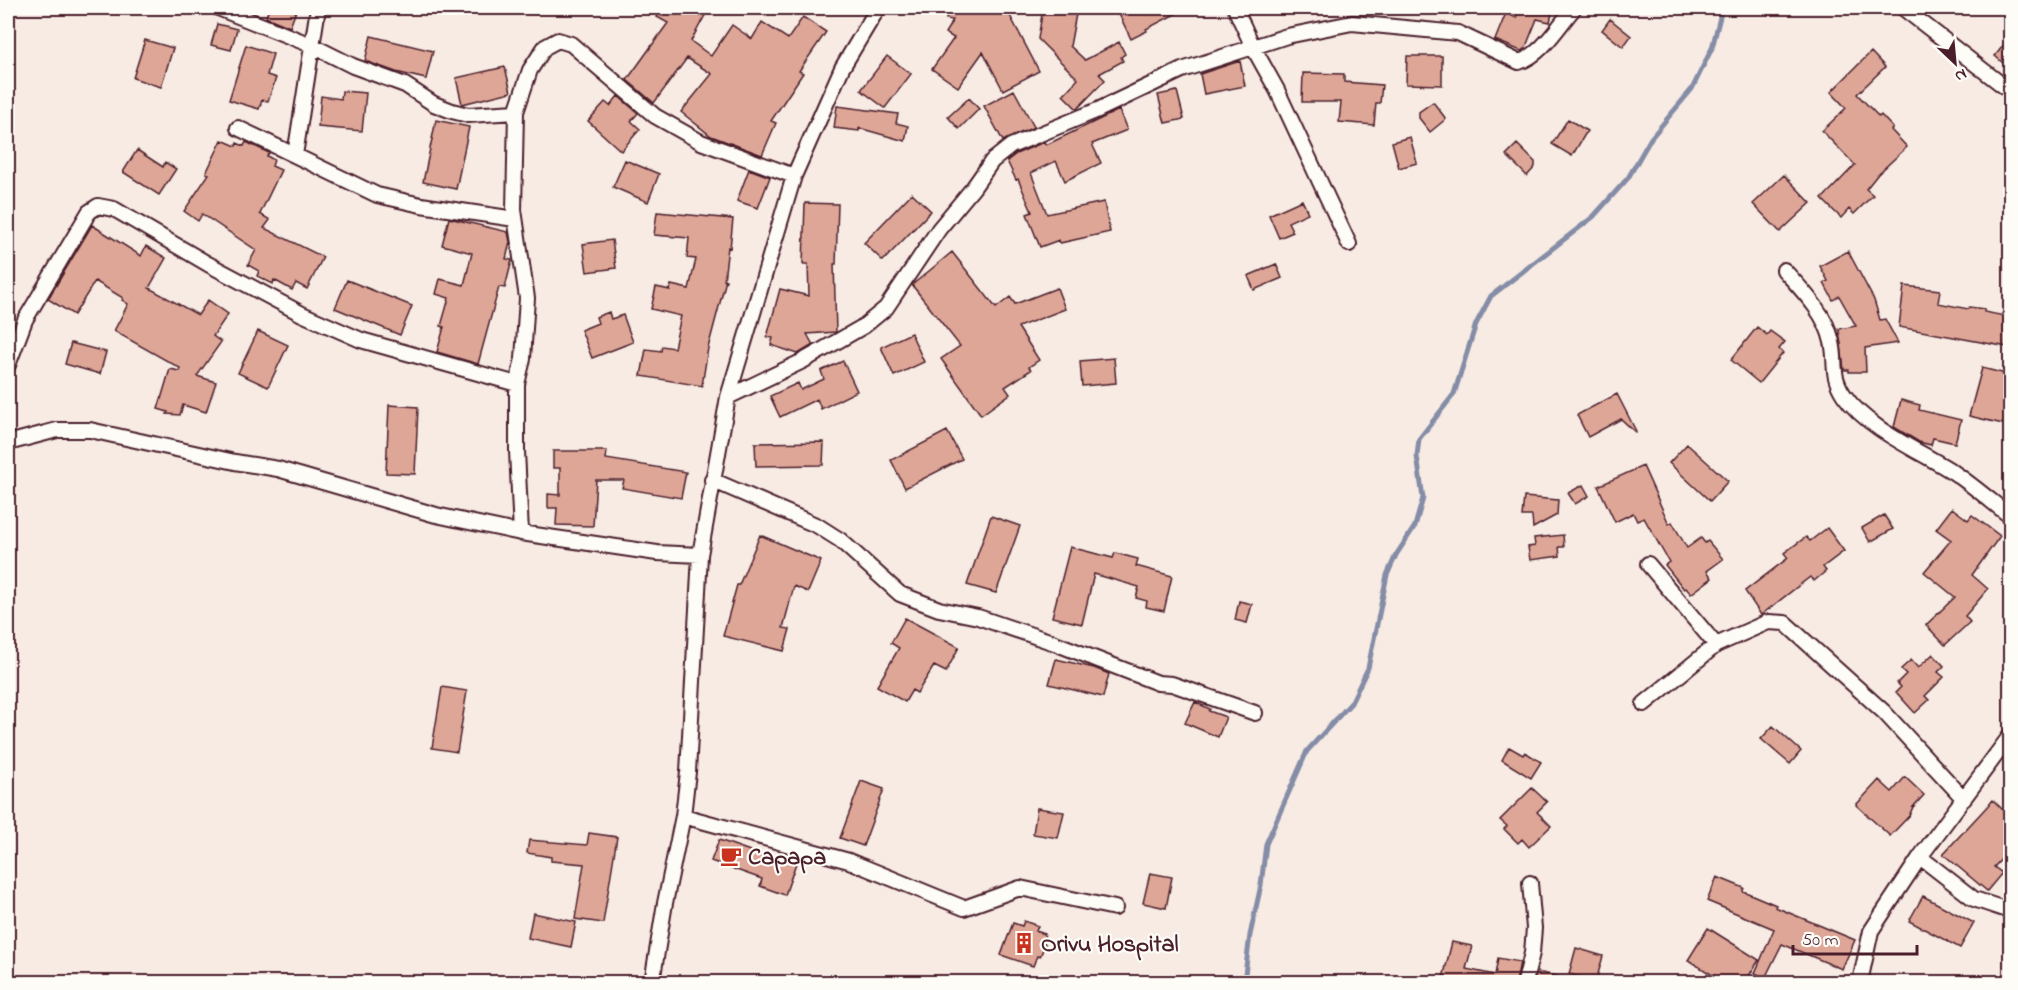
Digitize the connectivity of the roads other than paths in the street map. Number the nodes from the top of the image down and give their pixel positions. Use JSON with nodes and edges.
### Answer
{"nodes":[{"id":1,"x":218,"y":8,"type":"edge"},
{"id":2,"x":318,"y":8,"type":"edge"},
{"id":3,"x":878,"y":8,"type":"edge"},
{"id":4,"x":1235,"y":8,"type":"edge"},
{"id":5,"x":1574,"y":8,"type":"edge"},
{"id":6,"x":1903,"y":8,"type":"edge"},
{"id":7,"x":311,"y":45,"type":"junction"},
{"id":8,"x":1253,"y":47,"type":"junction"},
{"id":9,"x":2010,"y":91,"type":"edge"},
{"id":10,"x":516,"y":112,"type":"junction"},
{"id":11,"x":238,"y":128,"type":"dead end"},
{"id":12,"x":295,"y":155,"type":"junction"},
{"id":13,"x":794,"y":176,"type":"junction"},
{"id":14,"x":515,"y":219,"type":"junction"},
{"id":15,"x":1349,"y":244,"type":"dead end"},
{"id":16,"x":1784,"y":270,"type":"dead end"},
{"id":17,"x":8,"y":365,"type":"edge"},
{"id":18,"x":517,"y":384,"type":"junction"},
{"id":19,"x":728,"y":398,"type":"junction"},
{"id":20,"x":8,"y":443,"type":"edge"},
{"id":21,"x":712,"y":480,"type":"junction"},
{"id":22,"x":2010,"y":516,"type":"edge"},
{"id":23,"x":521,"y":533,"type":"junction"},
{"id":24,"x":700,"y":555,"type":"junction"},
{"id":25,"x":1648,"y":564,"type":"dead end"},
{"id":26,"x":1716,"y":645,"type":"junction"},
{"id":27,"x":1644,"y":704,"type":"dead end"},
{"id":28,"x":1255,"y":712,"type":"dead end"},
{"id":29,"x":2010,"y":736,"type":"edge"},
{"id":30,"x":1964,"y":799,"type":"junction"},
{"id":31,"x":683,"y":816,"type":"junction"},
{"id":32,"x":1920,"y":857,"type":"junction"},
{"id":33,"x":1530,"y":883,"type":"dead end"},
{"id":34,"x":1115,"y":908,"type":"dead end"},
{"id":35,"x":2010,"y":912,"type":"edge"},
{"id":36,"x":652,"y":982,"type":"edge"},
{"id":37,"x":1525,"y":982,"type":"edge"},
{"id":38,"x":1860,"y":982,"type":"edge"}],
"edges":[{"from":1,"to":7,"type":"street"},
{"from":2,"to":7,"type":"street"},
{"from":3,"to":13,"type":"street"},
{"from":4,"to":8,"type":"street"},
{"from":5,"to":8,"type":"street"},
{"from":6,"to":9,"type":"street"},
{"from":7,"to":10,"type":"street"},
{"from":7,"to":12,"type":"street"},
{"from":8,"to":15,"type":"street"},
{"from":8,"to":19,"type":"street"},
{"from":10,"to":13,"type":"street"},
{"from":10,"to":14,"type":"street"},
{"from":11,"to":12,"type":"street"},
{"from":12,"to":14,"type":"street"},
{"from":13,"to":19,"type":"street"},
{"from":14,"to":18,"type":"street"},
{"from":16,"to":22,"type":"street"},
{"from":17,"to":18,"type":"street"},
{"from":18,"to":23,"type":"street"},
{"from":19,"to":21,"type":"street"},
{"from":20,"to":23,"type":"street"},
{"from":21,"to":24,"type":"street"},
{"from":21,"to":28,"type":"street"},
{"from":23,"to":24,"type":"street"},
{"from":24,"to":31,"type":"street"},
{"from":25,"to":26,"type":"street"},
{"from":26,"to":27,"type":"street"},
{"from":26,"to":30,"type":"street"},
{"from":29,"to":30,"type":"street"},
{"from":30,"to":32,"type":"street"},
{"from":31,"to":34,"type":"street"},
{"from":31,"to":36,"type":"street"},
{"from":32,"to":35,"type":"street"},
{"from":32,"to":38,"type":"street"},
{"from":33,"to":37,"type":"street"}]}
